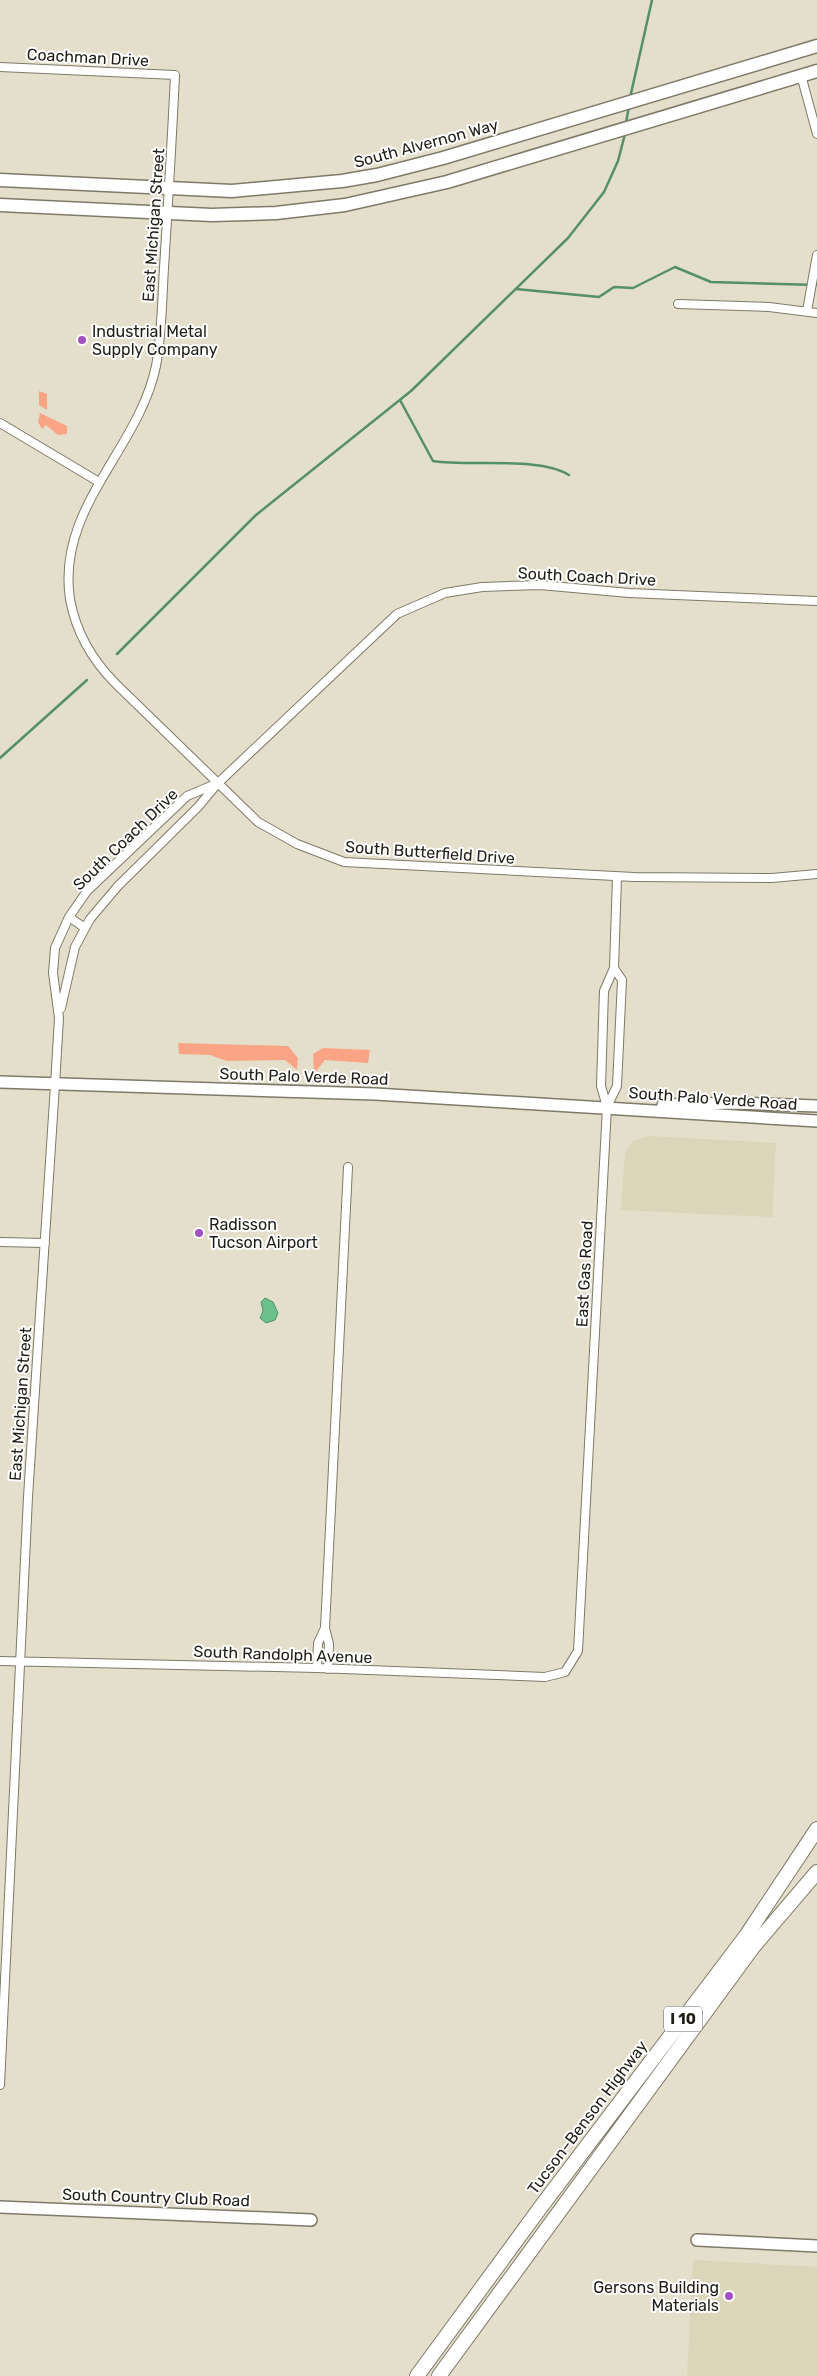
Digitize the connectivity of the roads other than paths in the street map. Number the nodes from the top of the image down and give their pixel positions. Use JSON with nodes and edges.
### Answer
{"nodes":[{"id":1,"x":817,"y":46,"type":"edge"},
{"id":2,"x":0,"y":67,"type":"edge"},
{"id":3,"x":817,"y":71,"type":"edge"},
{"id":4,"x":175,"y":75,"type":"joint"},
{"id":5,"x":801,"y":75,"type":"junction"},
{"id":6,"x":817,"y":134,"type":"edge"},
{"id":7,"x":0,"y":180,"type":"edge"},
{"id":8,"x":169,"y":189,"type":"junction"},
{"id":9,"x":0,"y":205,"type":"edge"},
{"id":10,"x":167,"y":214,"type":"junction"},
{"id":11,"x":817,"y":255,"type":"edge"},
{"id":12,"x":678,"y":304,"type":"dead end"},
{"id":13,"x":807,"y":311,"type":"junction"},
{"id":14,"x":817,"y":313,"type":"edge"},
{"id":15,"x":0,"y":423,"type":"edge"},
{"id":16,"x":99,"y":482,"type":"junction"},
{"id":17,"x":817,"y":601,"type":"edge"},
{"id":18,"x":218,"y":783,"type":"junction"},
{"id":19,"x":817,"y":874,"type":"edge"},
{"id":20,"x":617,"y":877,"type":"junction"},
{"id":21,"x":69,"y":917,"type":"junction"},
{"id":22,"x":85,"y":928,"type":"junction"},
{"id":23,"x":614,"y":968,"type":"junction"},
{"id":24,"x":58,"y":1018,"type":"junction"},
{"id":25,"x":0,"y":1082,"type":"edge"},
{"id":26,"x":56,"y":1085,"type":"junction"},
{"id":27,"x":817,"y":1106,"type":"edge"},
{"id":28,"x":607,"y":1107,"type":"junction"},
{"id":29,"x":817,"y":1113,"type":"edge"},
{"id":30,"x":784,"y":1118,"type":"junction"},
{"id":31,"x":817,"y":1121,"type":"edge"},
{"id":32,"x":348,"y":1167,"type":"dead end"},
{"id":33,"x":0,"y":1242,"type":"edge"},
{"id":34,"x":45,"y":1243,"type":"junction"},
{"id":35,"x":326,"y":1628,"type":"junction"},
{"id":36,"x":0,"y":1661,"type":"edge"},
{"id":37,"x":19,"y":1661,"type":"junction"},
{"id":38,"x":317,"y":1668,"type":"junction"},
{"id":39,"x":328,"y":1669,"type":"junction"},
{"id":40,"x":565,"y":1672,"type":"joint"},
{"id":41,"x":817,"y":1829,"type":"edge"},
{"id":42,"x":817,"y":1872,"type":"edge"},
{"id":43,"x":0,"y":2085,"type":"edge"},
{"id":44,"x":0,"y":2207,"type":"edge"},
{"id":45,"x":311,"y":2220,"type":"dead end"},
{"id":46,"x":697,"y":2240,"type":"dead end"},
{"id":47,"x":817,"y":2246,"type":"edge"},
{"id":48,"x":417,"y":2376,"type":"edge"},
{"id":49,"x":439,"y":2376,"type":"edge"}],
"edges":[{"from":1,"to":8,"type":"main road","name":"South Alvernon Way"},
{"from":2,"to":4,"type":"street","name":"Coachman Drive"},
{"from":3,"to":5,"type":"main road"},
{"from":4,"to":8,"type":"street","name":"East Michigan Street"},
{"from":5,"to":6,"type":"street"},
{"from":5,"to":10,"type":"main road"},
{"from":7,"to":8,"type":"main road","name":"South Alvernon Way"},
{"from":8,"to":10,"type":"street","name":"East Michigan Street"},
{"from":9,"to":10,"type":"main road"},
{"from":10,"to":16,"type":"street","name":"East Michigan Street"},
{"from":11,"to":13,"type":"street"},
{"from":12,"to":13,"type":"street"},
{"from":13,"to":14,"type":"street"},
{"from":15,"to":16,"type":"street"},
{"from":16,"to":18,"type":"street","name":"South Butterfield Drive"},
{"from":17,"to":18,"type":"street","name":"South Coach Drive"},
{"from":18,"to":20,"type":"street","name":"South Butterfield Drive"},
{"from":18,"to":21,"type":"street","name":"South Coach Drive"},
{"from":18,"to":22,"type":"street","name":"South Coach Drive"},
{"from":19,"to":20,"type":"street","name":"South Butterfield Drive"},
{"from":20,"to":23,"type":"street","name":"East Gas Road"},
{"from":21,"to":22,"type":"street"},
{"from":21,"to":24,"type":"street","name":"South Coach Drive"},
{"from":22,"to":24,"type":"street","name":"South Coach Drive"},
{"from":23,"to":28,"type":"street","name":"East Gas Road"},
{"from":23,"to":28,"type":"street"},
{"from":24,"to":26,"type":"street","name":"South Coach Drive"},
{"from":25,"to":26,"type":"main road","name":"South Palo Verde Road"},
{"from":26,"to":28,"type":"main road","name":"South Palo Verde Road"},
{"from":26,"to":34,"type":"street","name":"East Michigan Street"},
{"from":27,"to":28,"type":"main road","name":"South Palo Verde Road"},
{"from":28,"to":30,"type":"main road","name":"South Palo Verde Road"},
{"from":28,"to":40,"type":"street","name":"East Gas Road"},
{"from":29,"to":30,"type":"main road"},
{"from":30,"to":31,"type":"main road","name":"South Palo Verde Road"},
{"from":32,"to":35,"type":"street"},
{"from":33,"to":34,"type":"street"},
{"from":34,"to":37,"type":"street","name":"East Michigan Street"},
{"from":35,"to":38,"type":"street"},
{"from":35,"to":39,"type":"street"},
{"from":36,"to":37,"type":"street","name":"South Randolph Avenue"},
{"from":37,"to":38,"type":"street","name":"South Randolph Avenue"},
{"from":37,"to":43,"type":"street","name":"East Michigan Street"},
{"from":38,"to":39,"type":"street","name":"South Randolph Avenue"},
{"from":39,"to":40,"type":"street","name":"South Randolph Avenue"},
{"from":41,"to":48,"type":"highway","name":"Tucson–Benson Highway","number":"I 10"},
{"from":42,"to":49,"type":"highway","name":"Tucson–Benson Highway","number":"I 10"},
{"from":44,"to":45,"type":"main road","name":"South Country Club Road"},
{"from":46,"to":47,"type":"main road"}]}
